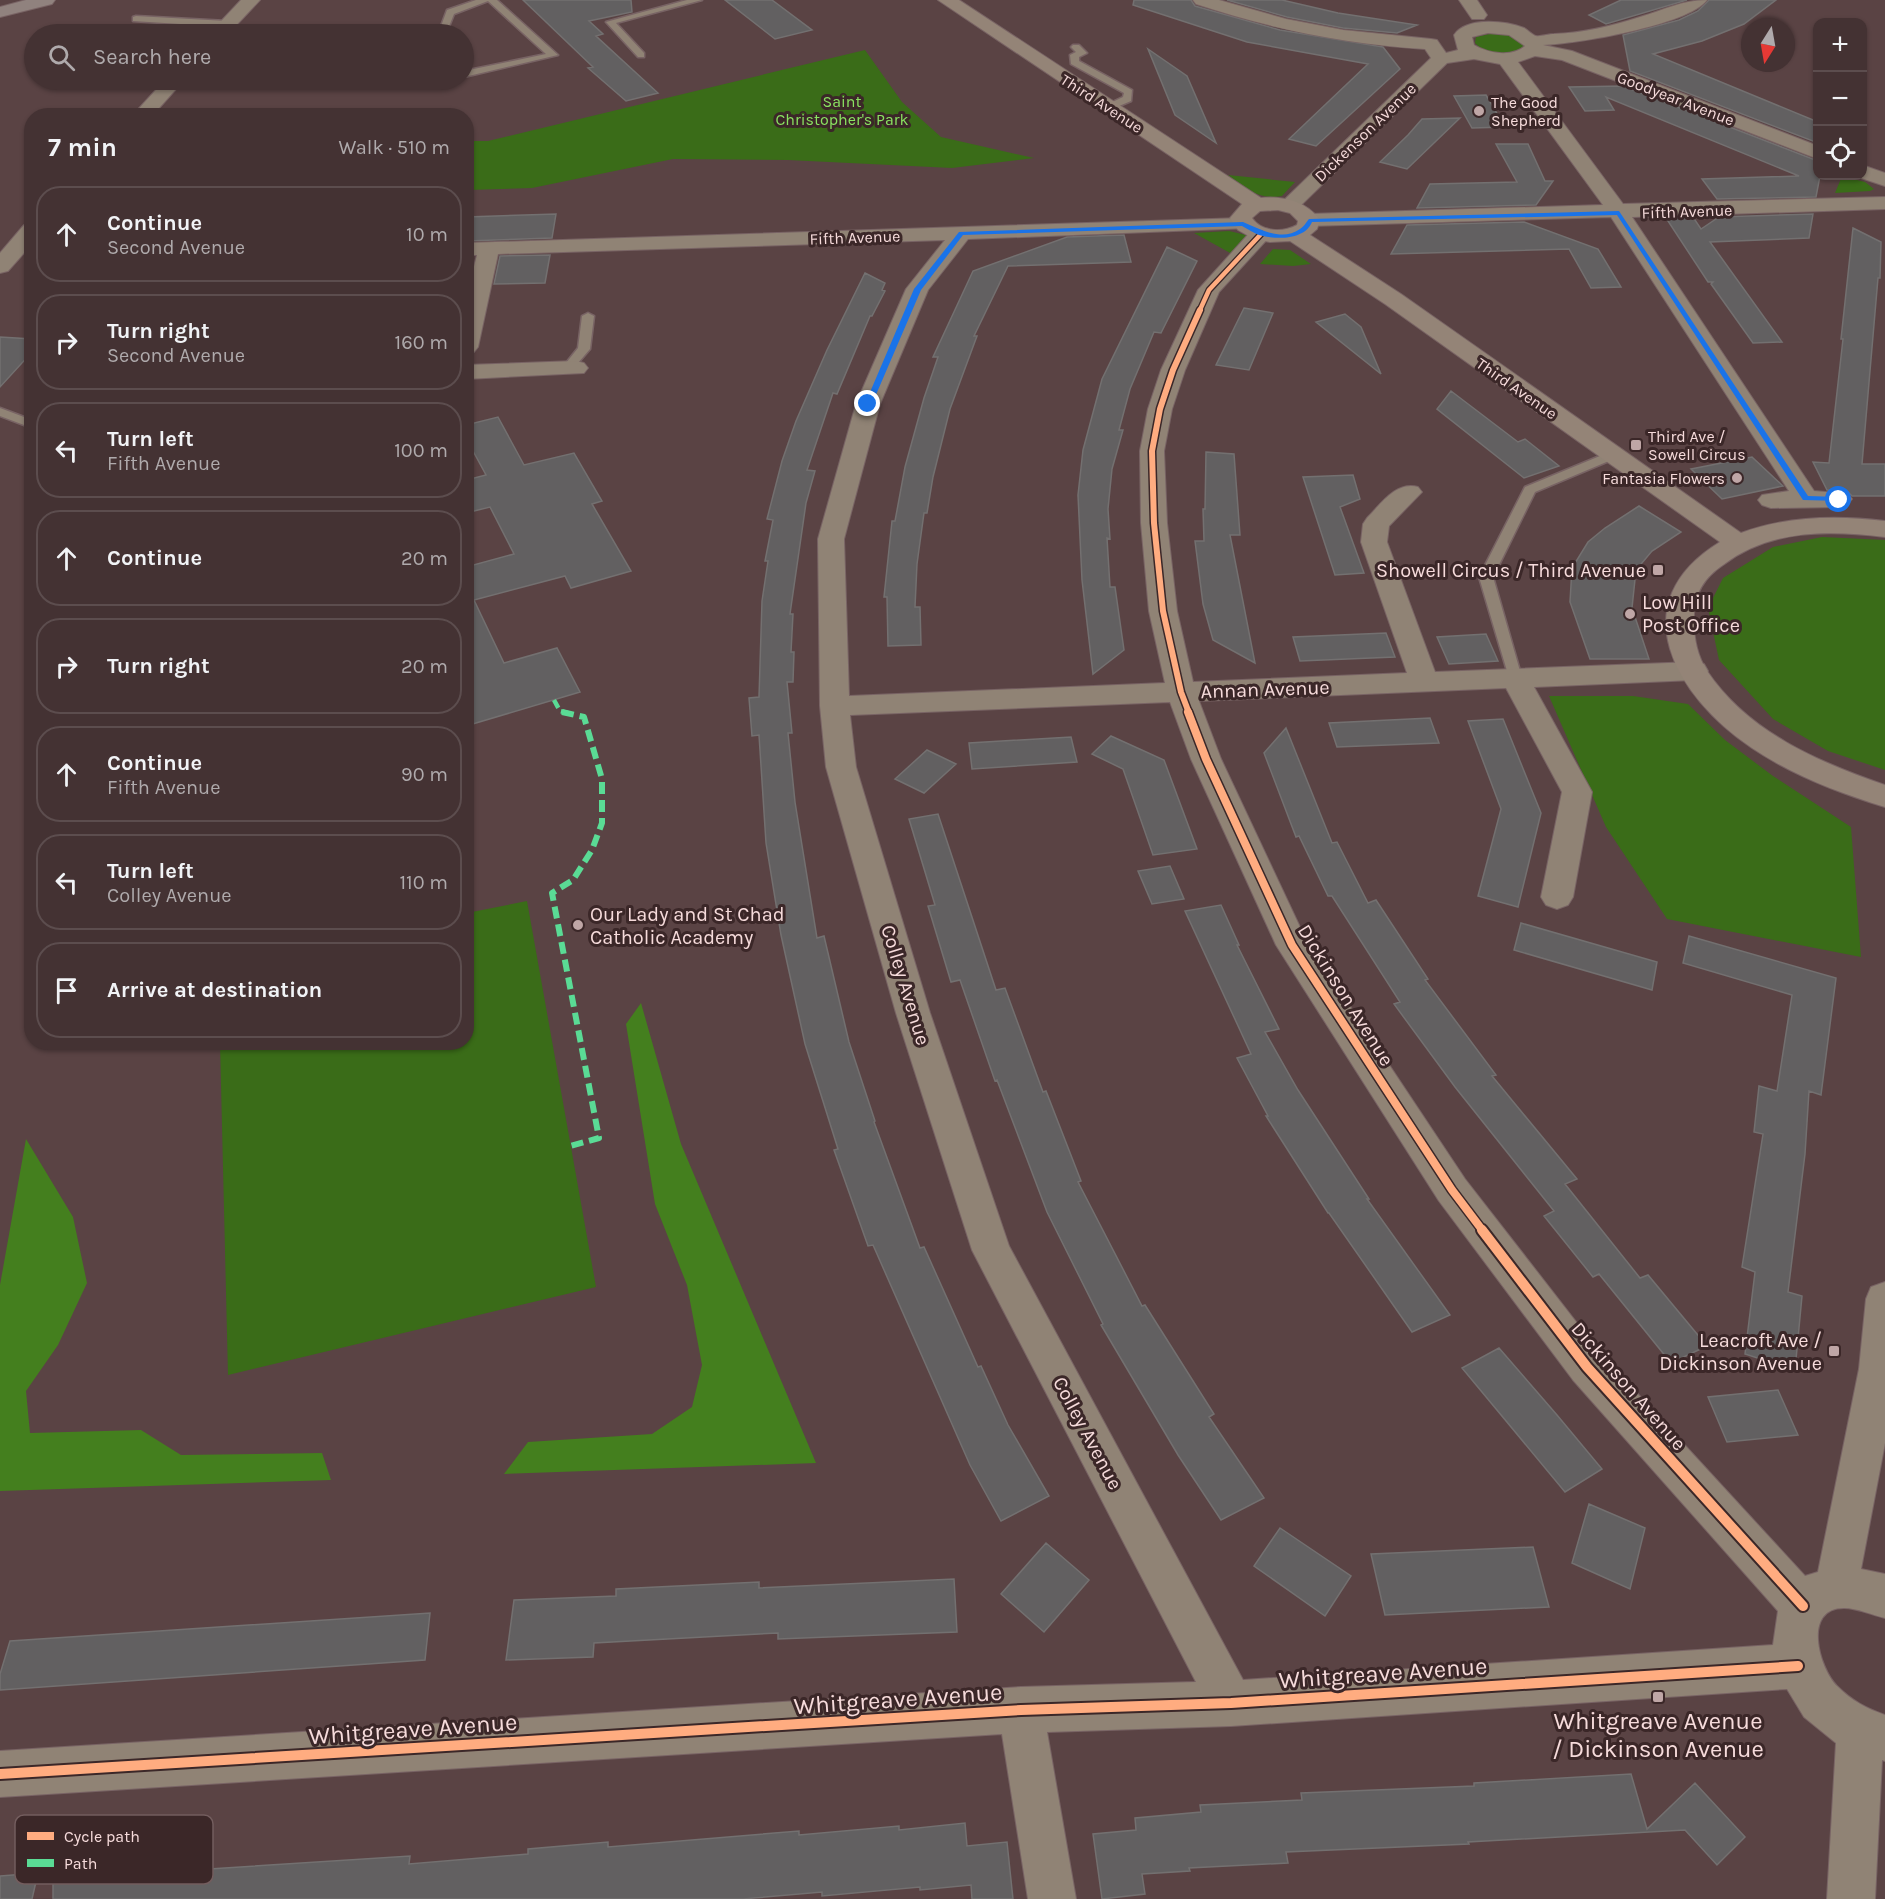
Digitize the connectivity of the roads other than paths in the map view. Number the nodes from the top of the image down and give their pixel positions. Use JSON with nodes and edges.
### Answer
{"nodes":[{"id":1,"x":46,"y":0,"type":"edge"},
{"id":2,"x":251,"y":0,"type":"edge"},
{"id":3,"x":484,"y":0,"type":"edge"},
{"id":4,"x":492,"y":0,"type":"edge"},
{"id":5,"x":698,"y":0,"type":"edge"},
{"id":6,"x":947,"y":0,"type":"edge"},
{"id":7,"x":1202,"y":0,"type":"edge"},
{"id":8,"x":1468,"y":0,"type":"edge"},
{"id":9,"x":1698,"y":0,"type":"edge"},
{"id":10,"x":0,"y":12,"type":"edge"},
{"id":11,"x":136,"y":19,"type":"dead end"},
{"id":12,"x":179,"y":24,"type":"edge"},
{"id":13,"x":227,"y":24,"type":"edge"},
{"id":14,"x":446,"y":24,"type":"edge"},
{"id":15,"x":1470,"y":36,"type":"junction"},
{"id":16,"x":1532,"y":45,"type":"junction"},
{"id":17,"x":1076,"y":47,"type":"dead end"},
{"id":18,"x":1566,"y":47,"type":"junction"},
{"id":19,"x":1436,"y":52,"type":"junction"},
{"id":20,"x":642,"y":55,"type":"dead end"},
{"id":21,"x":1505,"y":58,"type":"junction"},
{"id":22,"x":474,"y":72,"type":"edge"},
{"id":23,"x":166,"y":90,"type":"edge"},
{"id":24,"x":1108,"y":107,"type":"junction"},
{"id":25,"x":149,"y":108,"type":"edge"},
{"id":26,"x":1813,"y":151,"type":"edge"},
{"id":27,"x":1867,"y":173,"type":"edge"},
{"id":28,"x":1885,"y":180,"type":"edge"},
{"id":29,"x":1885,"y":203,"type":"edge"},
{"id":30,"x":1289,"y":206,"type":"junction"},
{"id":31,"x":1619,"y":213,"type":"junction"},
{"id":32,"x":1254,"y":221,"type":"junction"},
{"id":33,"x":1302,"y":227,"type":"junction"},
{"id":34,"x":962,"y":234,"type":"junction"},
{"id":35,"x":24,"y":236,"type":"edge"},
{"id":36,"x":0,"y":238,"type":"edge"},
{"id":37,"x":24,"y":241,"type":"edge"},
{"id":38,"x":489,"y":248,"type":"junction"},
{"id":39,"x":474,"y":249,"type":"edge"},
{"id":40,"x":0,"y":266,"type":"edge"},
{"id":41,"x":474,"y":313,"type":"edge"},
{"id":42,"x":588,"y":316,"type":"dead end"},
{"id":43,"x":572,"y":368,"type":"joint"},
{"id":44,"x":474,"y":372,"type":"edge"},
{"id":45,"x":0,"y":412,"type":"edge"},
{"id":46,"x":24,"y":421,"type":"edge"},
{"id":47,"x":1612,"y":455,"type":"junction"},
{"id":48,"x":1409,"y":492,"type":"dead end"},
{"id":49,"x":1806,"y":498,"type":"junction"},
{"id":50,"x":1771,"y":500,"type":"dead end"},
{"id":51,"x":1839,"y":500,"type":"dead end"},
{"id":52,"x":1885,"y":529,"type":"edge"},
{"id":53,"x":1738,"y":543,"type":"junction"},
{"id":54,"x":1694,"y":670,"type":"junction"},
{"id":55,"x":1515,"y":678,"type":"junction"},
{"id":56,"x":1425,"y":682,"type":"junction"},
{"id":57,"x":1181,"y":692,"type":"junction"},
{"id":58,"x":835,"y":706,"type":"junction"},
{"id":59,"x":1885,"y":796,"type":"edge"},
{"id":60,"x":1557,"y":897,"type":"dead end"},
{"id":61,"x":1885,"y":1299,"type":"edge"},
{"id":62,"x":1878,"y":1369,"type":"junction"},
{"id":63,"x":1885,"y":1429,"type":"edge"},
{"id":64,"x":1885,"y":1596,"type":"edge"},
{"id":65,"x":1820,"y":1597,"type":"junction"},
{"id":66,"x":1798,"y":1666,"type":"junction"},
{"id":67,"x":1231,"y":1703,"type":"junction"},
{"id":68,"x":1021,"y":1710,"type":"junction"},
{"id":69,"x":1873,"y":1735,"type":"edge"},
{"id":70,"x":0,"y":1774,"type":"edge"},
{"id":71,"x":1052,"y":1899,"type":"edge"},
{"id":72,"x":1851,"y":1899,"type":"edge"}],
"edges":[{"from":1,"to":10,"type":"highway"},
{"from":2,"to":13,"type":"street"},
{"from":3,"to":14,"type":"lane"},
{"from":4,"to":22,"type":"lane"},
{"from":5,"to":20,"type":"lane"},
{"from":6,"to":24,"type":"street","name":"Third Avenue"},
{"from":7,"to":19,"type":"street"},
{"from":8,"to":15,"type":"street"},
{"from":9,"to":18,"type":"street"},
{"from":11,"to":12,"type":"lane"},
{"from":15,"to":16,"type":"street"},
{"from":15,"to":19,"type":"street"},
{"from":15,"to":21,"type":"street"},
{"from":16,"to":18,"type":"street","name":"Goodyear Avenue"},
{"from":16,"to":21,"type":"street"},
{"from":17,"to":24,"type":"lane"},
{"from":18,"to":26,"type":"street","name":"Goodyear Avenue"},
{"from":19,"to":30,"type":"street","name":"Dickenson Avenue"},
{"from":21,"to":31,"type":"street"},
{"from":23,"to":25,"type":"street"},
{"from":24,"to":32,"type":"street","name":"Third Avenue"},
{"from":27,"to":28,"type":"street"},
{"from":29,"to":31,"type":"street","name":"Fifth Avenue"},
{"from":30,"to":32,"type":"street"},
{"from":30,"to":33,"type":"street","name":"Third Avenue"},
{"from":31,"to":33,"type":"street","name":"Fifth Avenue"},
{"from":31,"to":49,"type":"street"},
{"from":32,"to":33,"type":"street"},
{"from":32,"to":34,"type":"street","name":"Fifth Avenue"},
{"from":32,"to":57,"type":"street","name":"Dickinson Avenue"},
{"from":33,"to":47,"type":"street","name":"Third Avenue"},
{"from":34,"to":38,"type":"street","name":"Fifth Avenue"},
{"from":34,"to":58,"type":"street","name":"Colley Avenue"},
{"from":35,"to":36,"type":"street"},
{"from":37,"to":40,"type":"street"},
{"from":38,"to":39,"type":"street","name":"Fifth Avenue"},
{"from":38,"to":41,"type":"street"},
{"from":42,"to":43,"type":"lane"},
{"from":43,"to":44,"type":"street"},
{"from":45,"to":46,"type":"lane"},
{"from":47,"to":53,"type":"street","name":"Third Avenue"},
{"from":47,"to":55,"type":"lane"},
{"from":48,"to":56,"type":"street"},
{"from":49,"to":50,"type":"street"},
{"from":49,"to":51,"type":"street"},
{"from":52,"to":53,"type":"street"},
{"from":53,"to":54,"type":"street"},
{"from":54,"to":55,"type":"street","name":"Annan Avenue"},
{"from":54,"to":59,"type":"street"},
{"from":55,"to":56,"type":"street","name":"Annan Avenue"},
{"from":55,"to":60,"type":"street"},
{"from":56,"to":57,"type":"street","name":"Annan Avenue"},
{"from":57,"to":58,"type":"street","name":"Annan Avenue"},
{"from":57,"to":65,"type":"street","name":"Dickinson Avenue"},
{"from":58,"to":67,"type":"street","name":"Colley Avenue"},
{"from":61,"to":62,"type":"street"},
{"from":62,"to":63,"type":"street"},
{"from":62,"to":65,"type":"street"},
{"from":64,"to":65,"type":"street"},
{"from":65,"to":66,"type":"street"},
{"from":66,"to":67,"type":"street","name":"Whitgreave Avenue"},
{"from":66,"to":69,"type":"street"},
{"from":67,"to":68,"type":"street","name":"Whitgreave Avenue"},
{"from":68,"to":70,"type":"street","name":"Whitgreave Avenue"},
{"from":68,"to":71,"type":"street"},
{"from":69,"to":72,"type":"street"}]}
